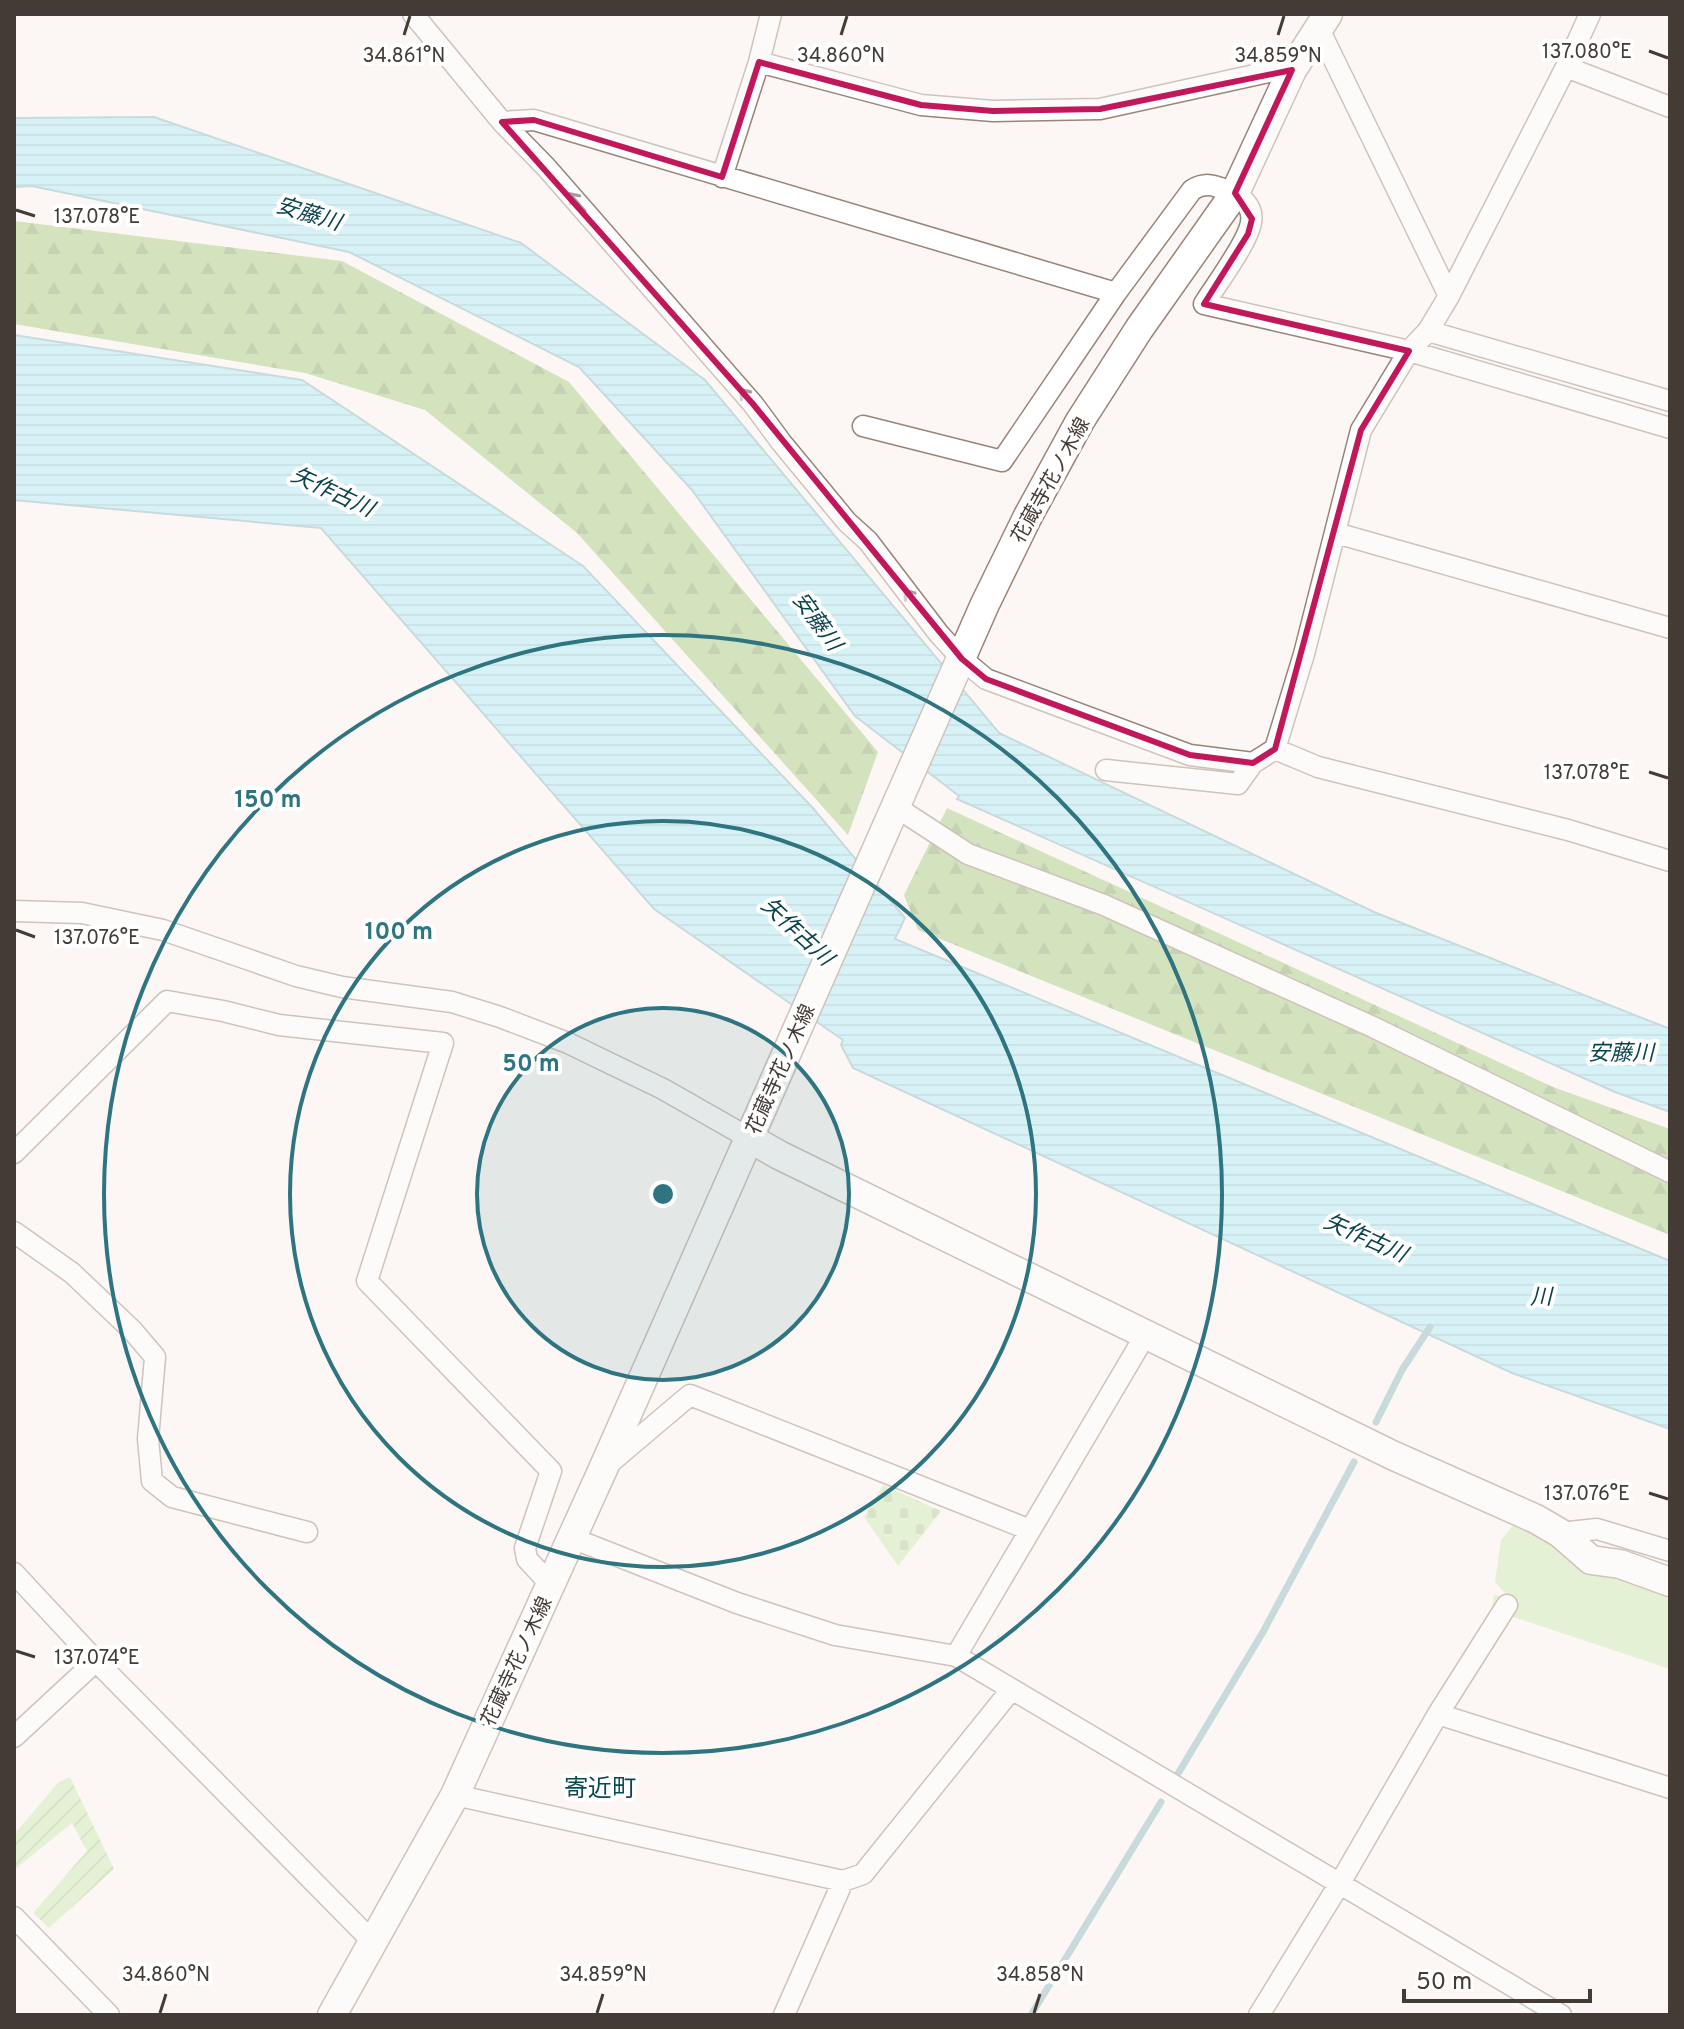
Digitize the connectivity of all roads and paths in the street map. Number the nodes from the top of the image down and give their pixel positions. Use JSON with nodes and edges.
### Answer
{"nodes":[{"id":1,"x":413,"y":14,"type":"edge"},
{"id":2,"x":771,"y":14,"type":"edge"},
{"id":3,"x":1590,"y":14,"type":"edge"},
{"id":4,"x":1323,"y":21,"type":"edge"},
{"id":5,"x":759,"y":62,"type":"junction"},
{"id":6,"x":1566,"y":67,"type":"junction"},
{"id":7,"x":1292,"y":70,"type":"junction"},
{"id":8,"x":1670,"y":107,"type":"edge"},
{"id":9,"x":502,"y":122,"type":"junction"},
{"id":10,"x":722,"y":177,"type":"junction"},
{"id":11,"x":1235,"y":193,"type":"junction"},
{"id":12,"x":1116,"y":293,"type":"junction"},
{"id":13,"x":1449,"y":296,"type":"junction"},
{"id":14,"x":1428,"y":331,"type":"junction"},
{"id":15,"x":1409,"y":351,"type":"junction"},
{"id":16,"x":1670,"y":401,"type":"edge"},
{"id":17,"x":863,"y":426,"type":"dead end"},
{"id":18,"x":1670,"y":428,"type":"edge"},
{"id":19,"x":1336,"y":533,"type":"junction"},
{"id":20,"x":1670,"y":628,"type":"edge"},
{"id":21,"x":959,"y":666,"type":"junction"},
{"id":22,"x":1275,"y":749,"type":"junction"},
{"id":23,"x":1253,"y":763,"type":"junction"},
{"id":24,"x":1106,"y":770,"type":"dead end"},
{"id":25,"x":896,"y":808,"type":"junction"},
{"id":26,"x":1670,"y":861,"type":"edge"},
{"id":27,"x":14,"y":911,"type":"edge"},
{"id":28,"x":752,"y":1132,"type":"junction"},
{"id":29,"x":14,"y":1153,"type":"edge"},
{"id":30,"x":1670,"y":1172,"type":"edge"},
{"id":31,"x":14,"y":1232,"type":"edge"},
{"id":32,"x":1146,"y":1334,"type":"junction"},
{"id":33,"x":603,"y":1469,"type":"junction"},
{"id":34,"x":1030,"y":1530,"type":"junction"},
{"id":35,"x":307,"y":1532,"type":"dead end"},
{"id":36,"x":1560,"y":1533,"type":"junction"},
{"id":37,"x":572,"y":1538,"type":"junction"},
{"id":38,"x":1670,"y":1551,"type":"edge"},
{"id":39,"x":14,"y":1573,"type":"edge"},
{"id":40,"x":1670,"y":1582,"type":"edge"},
{"id":41,"x":551,"y":1585,"type":"junction"},
{"id":42,"x":1507,"y":1605,"type":"dead end"},
{"id":43,"x":956,"y":1656,"type":"junction"},
{"id":44,"x":96,"y":1661,"type":"junction"},
{"id":45,"x":1011,"y":1690,"type":"junction"},
{"id":46,"x":1438,"y":1714,"type":"junction"},
{"id":47,"x":14,"y":1737,"type":"edge"},
{"id":48,"x":1670,"y":1788,"type":"edge"},
{"id":49,"x":455,"y":1795,"type":"junction"},
{"id":50,"x":843,"y":1881,"type":"junction"},
{"id":51,"x":1340,"y":1883,"type":"junction"},
{"id":52,"x":14,"y":1917,"type":"edge"},
{"id":53,"x":373,"y":1942,"type":"junction"},
{"id":54,"x":109,"y":2015,"type":"edge"},
{"id":55,"x":332,"y":2015,"type":"edge"},
{"id":56,"x":784,"y":2015,"type":"edge"},
{"id":57,"x":1259,"y":2015,"type":"edge"},
{"id":58,"x":1561,"y":2015,"type":"edge"}],
"edges":[{"from":1,"to":9,"type":"street"},
{"from":2,"to":5,"type":"street"},
{"from":3,"to":6,"type":"street"},
{"from":4,"to":7,"type":"main road","name":"花蔵寺花ノ木線"},
{"from":4,"to":13,"type":"street"},
{"from":5,"to":7,"type":"street"},
{"from":5,"to":10,"type":"street"},
{"from":6,"to":8,"type":"street"},
{"from":6,"to":13,"type":"street"},
{"from":7,"to":11,"type":"main road","name":"花蔵寺花ノ木線"},
{"from":9,"to":10,"type":"street"},
{"from":21,"to":9,"type":"street","one_way":true},
{"from":10,"to":12,"type":"street"},
{"from":11,"to":12,"type":"street"},
{"from":11,"to":15,"type":"street"},
{"from":11,"to":21,"type":"main road","name":"花蔵寺花ノ木線"},
{"from":12,"to":17,"type":"street"},
{"from":13,"to":14,"type":"street"},
{"from":14,"to":15,"type":"street"},
{"from":14,"to":16,"type":"street"},
{"from":15,"to":18,"type":"street"},
{"from":15,"to":19,"type":"street"},
{"from":19,"to":20,"type":"street"},
{"from":19,"to":22,"type":"street"},
{"from":21,"to":23,"type":"street"},
{"from":21,"to":25,"type":"main road","name":"花蔵寺花ノ木線"},
{"from":22,"to":23,"type":"street"},
{"from":22,"to":26,"type":"street"},
{"from":23,"to":24,"type":"street"},
{"from":25,"to":28,"type":"main road","name":"花蔵寺花ノ木線"},
{"from":25,"to":30,"type":"street"},
{"from":27,"to":28,"type":"street"},
{"from":28,"to":32,"type":"main road"},
{"from":28,"to":33,"type":"main road","name":"花蔵寺花ノ木線"},
{"from":29,"to":41,"type":"street"},
{"from":31,"to":35,"type":"street"},
{"from":32,"to":34,"type":"street"},
{"from":32,"to":36,"type":"main road"},
{"from":33,"to":34,"type":"street"},
{"from":33,"to":37,"type":"main road","name":"花蔵寺花ノ木線"},
{"from":34,"to":43,"type":"street"},
{"from":36,"to":38,"type":"street"},
{"from":36,"to":40,"type":"main road"},
{"from":37,"to":41,"type":"main road","name":"花蔵寺花ノ木線"},
{"from":37,"to":43,"type":"street"},
{"from":39,"to":44,"type":"street"},
{"from":41,"to":49,"type":"main road","name":"花蔵寺花ノ木線"},
{"from":42,"to":46,"type":"street"},
{"from":43,"to":45,"type":"street"},
{"from":44,"to":47,"type":"street"},
{"from":44,"to":53,"type":"street"},
{"from":45,"to":50,"type":"street"},
{"from":45,"to":51,"type":"street"},
{"from":46,"to":48,"type":"street"},
{"from":46,"to":51,"type":"street"},
{"from":49,"to":50,"type":"street"},
{"from":49,"to":53,"type":"main road","name":"花蔵寺花ノ木線"},
{"from":50,"to":56,"type":"street"},
{"from":51,"to":57,"type":"street"},
{"from":51,"to":58,"type":"street"},
{"from":52,"to":54,"type":"street"},
{"from":53,"to":55,"type":"main road","name":"花蔵寺花ノ木線"}]}
